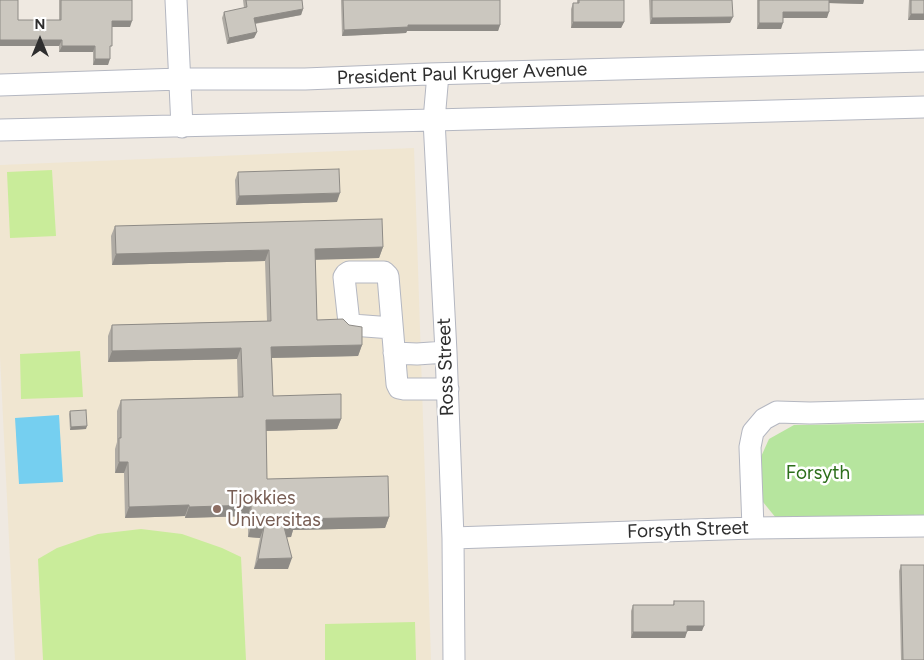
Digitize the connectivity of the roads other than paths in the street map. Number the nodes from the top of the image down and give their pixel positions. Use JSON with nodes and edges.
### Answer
{"nodes":[{"id":1,"x":176,"y":0,"type":"edge"},
{"id":2,"x":924,"y":61,"type":"edge"},
{"id":3,"x":438,"y":74,"type":"junction"},
{"id":4,"x":180,"y":79,"type":"junction"},
{"id":5,"x":0,"y":85,"type":"edge"},
{"id":6,"x":924,"y":106,"type":"edge"},
{"id":7,"x":434,"y":120,"type":"junction"},
{"id":8,"x":182,"y":126,"type":"junction"},
{"id":9,"x":0,"y":130,"type":"edge"},
{"id":10,"x":392,"y":328,"type":"dead end"},
{"id":11,"x":446,"y":352,"type":"junction"},
{"id":12,"x":394,"y":353,"type":"junction"},
{"id":13,"x":448,"y":389,"type":"junction"},
{"id":14,"x":924,"y":410,"type":"edge"},
{"id":15,"x":924,"y":526,"type":"edge"},
{"id":16,"x":753,"y":528,"type":"junction"},
{"id":17,"x":453,"y":538,"type":"junction"},
{"id":18,"x":454,"y":660,"type":"edge"}],
"edges":[{"from":1,"to":4,"type":"street"},
{"from":2,"to":3,"type":"street","name":"President Paul Kruger Avenue"},
{"from":3,"to":4,"type":"street","name":"President Paul Kruger Avenue"},
{"from":3,"to":7,"type":"street","name":"Ross Street"},
{"from":4,"to":5,"type":"street","name":"President Paul Kruger Avenue"},
{"from":4,"to":8,"type":"street"},
{"from":6,"to":7,"type":"street"},
{"from":7,"to":8,"type":"street"},
{"from":7,"to":11,"type":"street","name":"Ross Street"},
{"from":8,"to":9,"type":"street"},
{"from":10,"to":12,"type":"street"},
{"from":11,"to":12,"type":"street"},
{"from":11,"to":13,"type":"street","name":"Ross Street"},
{"from":12,"to":13,"type":"street"},
{"from":13,"to":17,"type":"street","name":"Ross Street"},
{"from":14,"to":16,"type":"street"},
{"from":15,"to":16,"type":"street","name":"Forsyth Street"},
{"from":16,"to":17,"type":"street","name":"Forsyth Street"},
{"from":17,"to":18,"type":"street","name":"Ross Street"}]}
